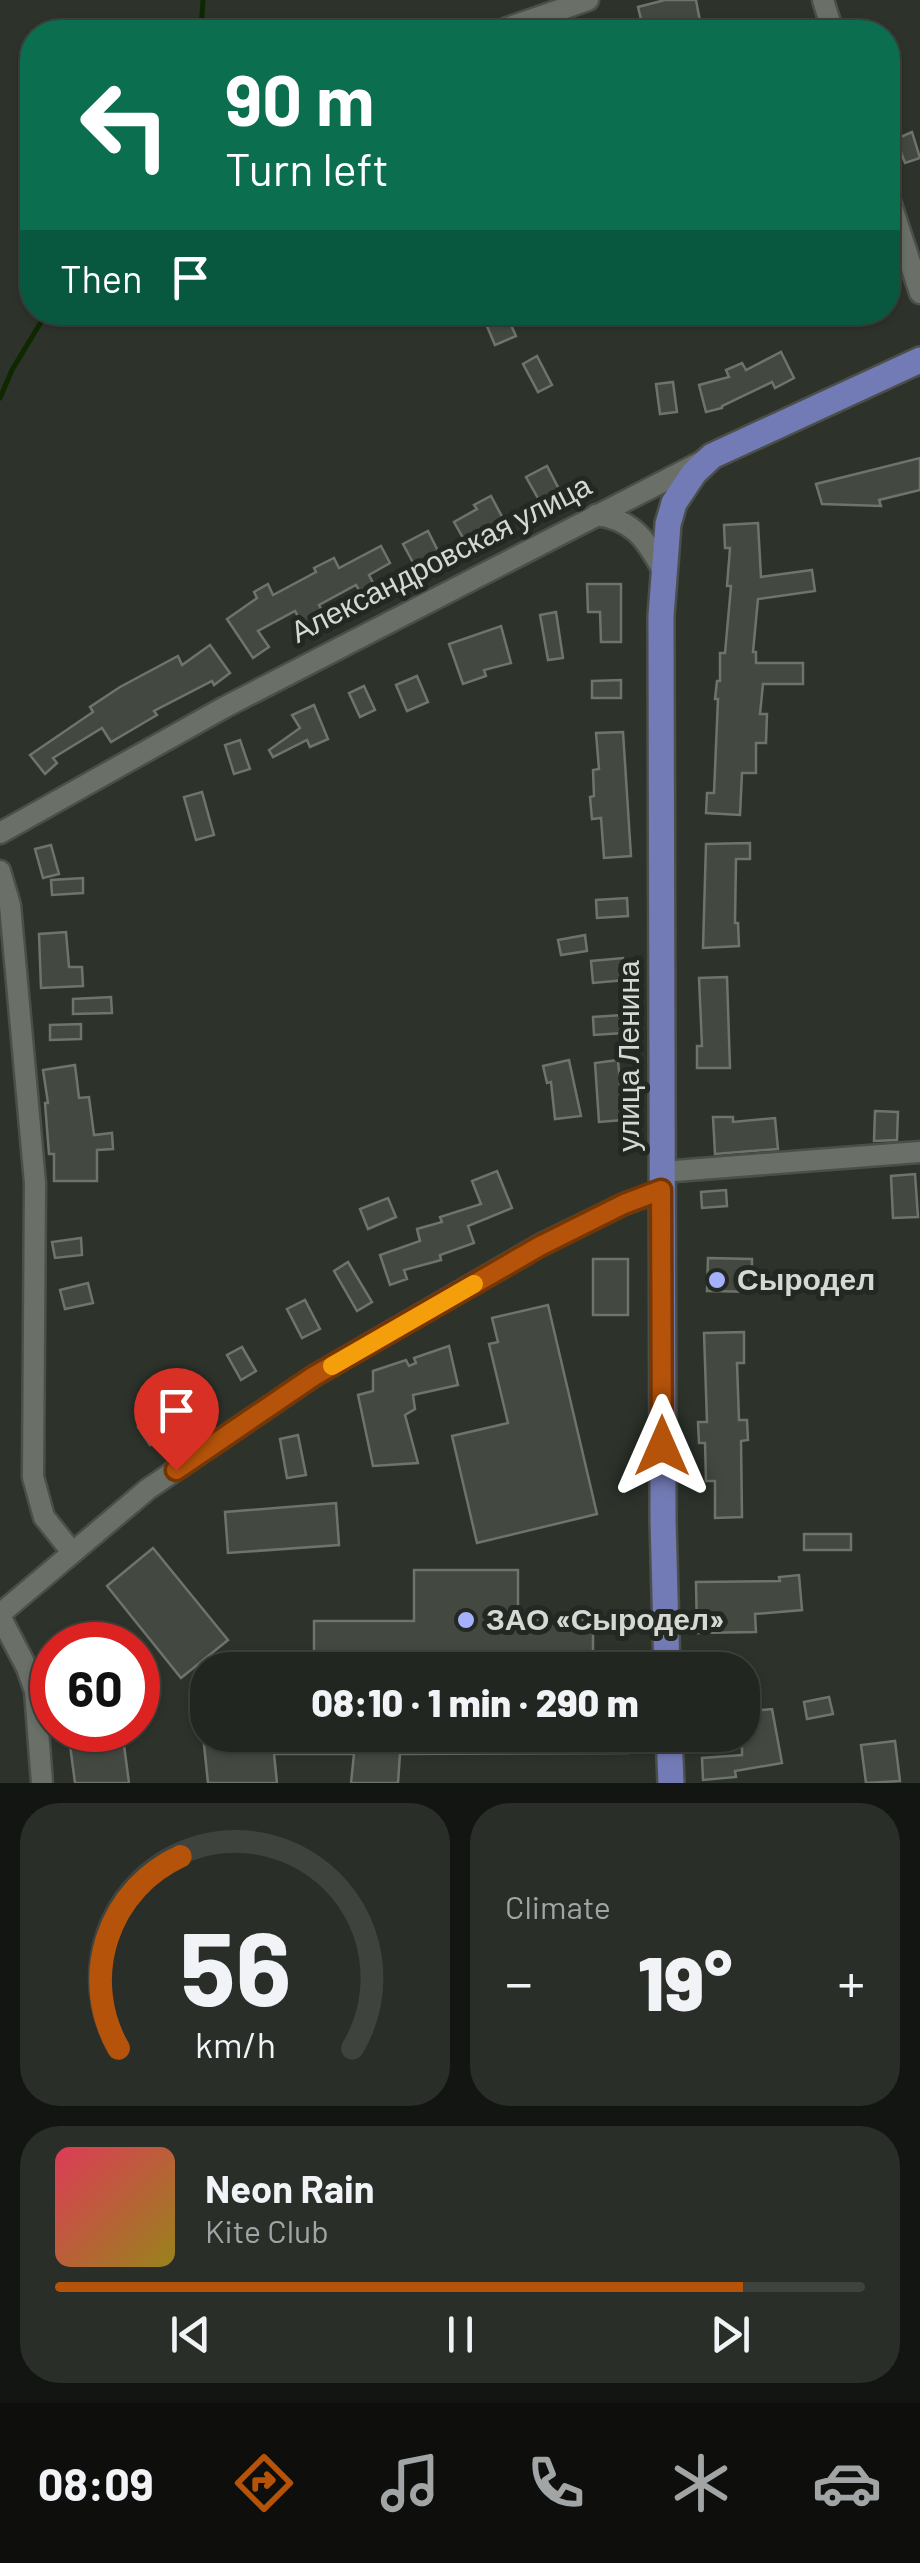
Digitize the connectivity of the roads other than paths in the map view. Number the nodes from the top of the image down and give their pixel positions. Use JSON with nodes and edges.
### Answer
{"nodes":[{"id":1,"x":588,"y":0,"type":"edge"},
{"id":2,"x":530,"y":20,"type":"edge"},
{"id":3,"x":900,"y":231,"type":"edge"},
{"id":4,"x":920,"y":292,"type":"edge"},
{"id":5,"x":920,"y":360,"type":"edge"},
{"id":6,"x":712,"y":456,"type":"junction"},
{"id":7,"x":596,"y":515,"type":"junction"},
{"id":8,"x":662,"y":569,"type":"junction"},
{"id":9,"x":0,"y":832,"type":"edge"},
{"id":10,"x":0,"y":871,"type":"edge"},
{"id":11,"x":920,"y":1152,"type":"edge"},
{"id":12,"x":661,"y":1181,"type":"junction"},
{"id":13,"x":72,"y":1552,"type":"junction"},
{"id":14,"x":0,"y":1615,"type":"edge"},
{"id":15,"x":667,"y":1652,"type":"edge"},
{"id":16,"x":670,"y":1752,"type":"edge"},
{"id":17,"x":42,"y":1783,"type":"edge"},
{"id":18,"x":671,"y":1783,"type":"edge"}],
"edges":[{"from":1,"to":2,"type":"street"},
{"from":3,"to":4,"type":"street"},
{"from":5,"to":6,"type":"main road","name":"Александровская улица"},
{"from":6,"to":7,"type":"street","name":"Александровская улица"},
{"from":6,"to":8,"type":"main road","name":"улица Ленина"},
{"from":7,"to":8,"type":"street"},
{"from":7,"to":9,"type":"street","name":"Александровская улица"},
{"from":8,"to":12,"type":"main road","name":"улица Ленина"},
{"from":10,"to":13,"type":"street"},
{"from":11,"to":12,"type":"street"},
{"from":12,"to":13,"type":"street"},
{"from":12,"to":15,"type":"main road","name":"улица Ленина"},
{"from":13,"to":14,"type":"street"},
{"from":14,"to":17,"type":"street"},
{"from":16,"to":18,"type":"main road"}]}
